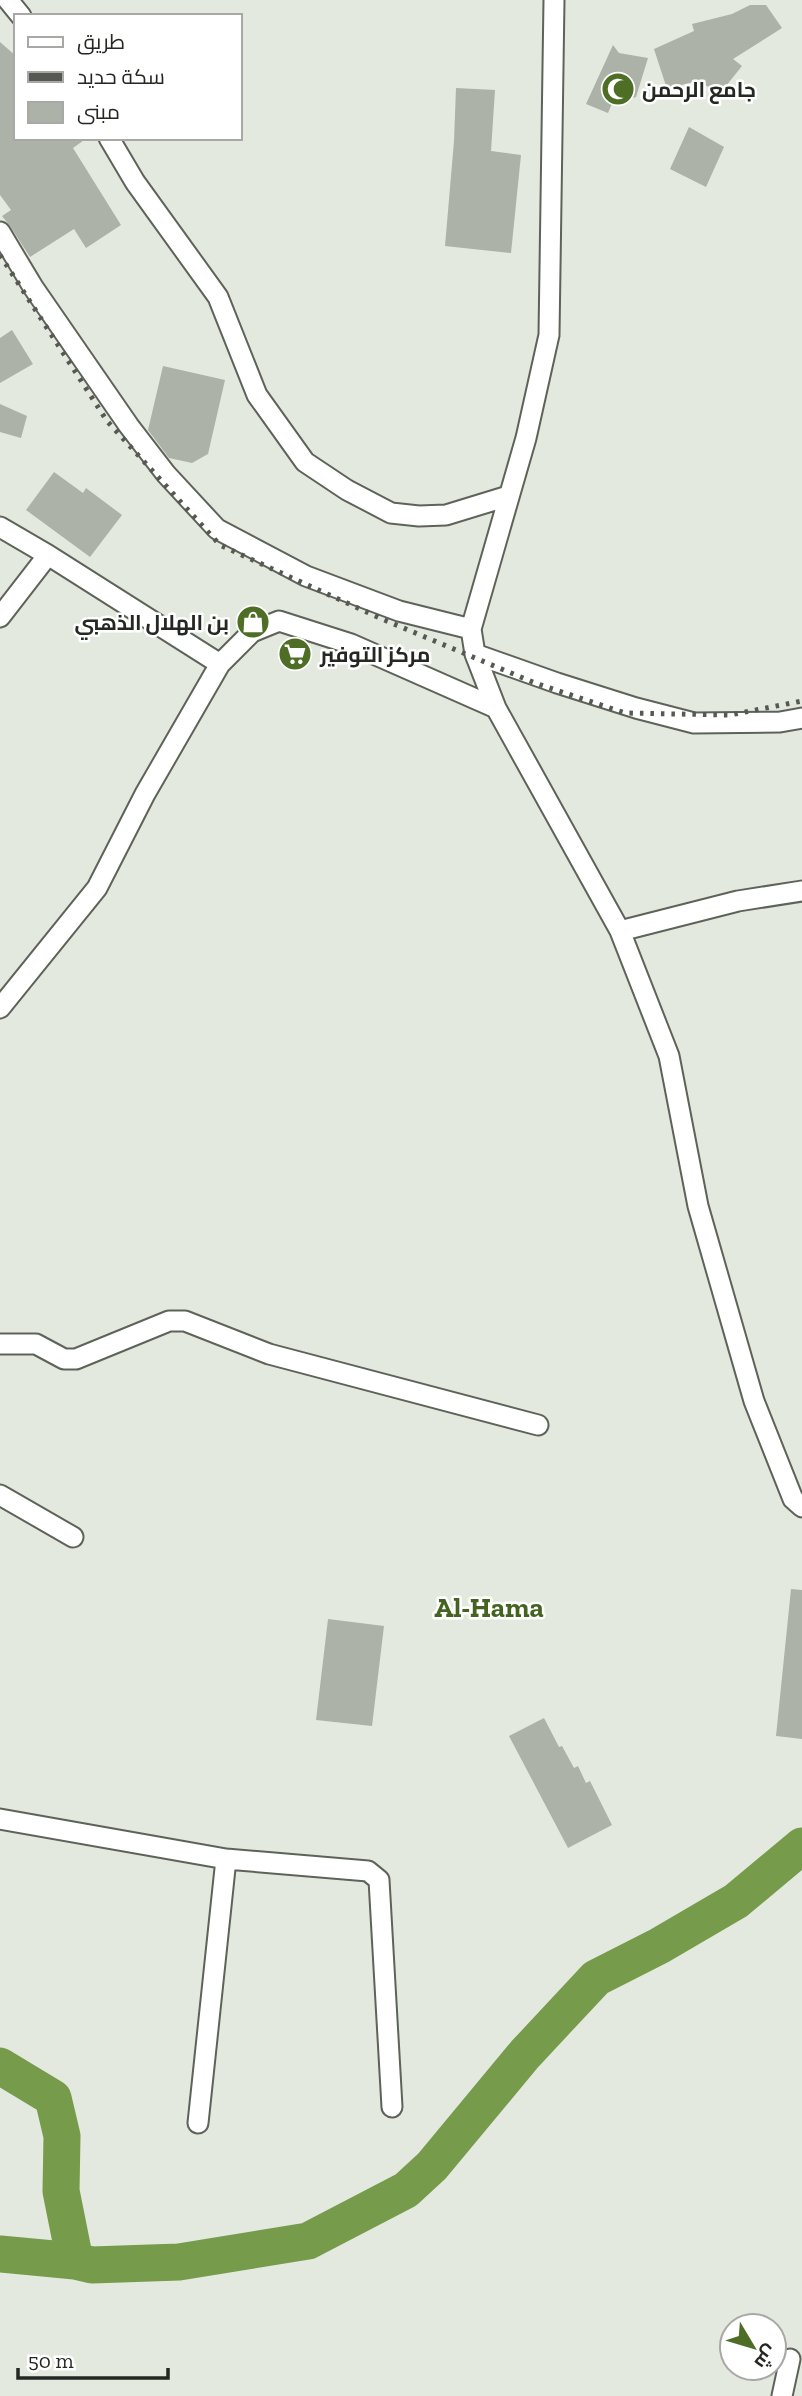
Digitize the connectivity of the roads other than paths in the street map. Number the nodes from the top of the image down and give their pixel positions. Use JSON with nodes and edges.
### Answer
{"nodes":[{"id":1,"x":8,"y":0,"type":"edge"},
{"id":2,"x":554,"y":0,"type":"edge"},
{"id":3,"x":19,"y":14,"type":"edge"},
{"id":4,"x":110,"y":140,"type":"edge"},
{"id":5,"x":0,"y":232,"type":"edge"},
{"id":6,"x":508,"y":496,"type":"junction"},
{"id":7,"x":0,"y":527,"type":"edge"},
{"id":8,"x":48,"y":555,"type":"junction"},
{"id":9,"x":0,"y":617,"type":"edge"},
{"id":10,"x":471,"y":629,"type":"junction"},
{"id":11,"x":475,"y":654,"type":"junction"},
{"id":12,"x":220,"y":664,"type":"junction"},
{"id":13,"x":496,"y":708,"type":"junction"},
{"id":14,"x":802,"y":718,"type":"edge"},
{"id":15,"x":802,"y":891,"type":"edge"},
{"id":16,"x":620,"y":932,"type":"junction"},
{"id":17,"x":0,"y":1008,"type":"edge"},
{"id":18,"x":0,"y":1344,"type":"edge"},
{"id":19,"x":538,"y":1425,"type":"dead end"},
{"id":20,"x":0,"y":1495,"type":"edge"},
{"id":21,"x":802,"y":1507,"type":"edge"},
{"id":22,"x":73,"y":1537,"type":"dead end"},
{"id":23,"x":0,"y":1819,"type":"edge"},
{"id":24,"x":226,"y":1859,"type":"junction"},
{"id":25,"x":392,"y":2107,"type":"dead end"},
{"id":26,"x":198,"y":2123,"type":"dead end"},
{"id":27,"x":790,"y":2359,"type":"dead end"},
{"id":28,"x":782,"y":2396,"type":"edge"}],
"edges":[{"from":1,"to":3,"type":"street"},
{"from":2,"to":6,"type":"street"},
{"from":4,"to":6,"type":"street"},
{"from":5,"to":10,"type":"street"},
{"from":6,"to":10,"type":"street"},
{"from":7,"to":8,"type":"street"},
{"from":8,"to":9,"type":"street"},
{"from":8,"to":12,"type":"street"},
{"from":10,"to":11,"type":"street"},
{"from":11,"to":13,"type":"street"},
{"from":11,"to":14,"type":"street"},
{"from":12,"to":13,"type":"street"},
{"from":12,"to":17,"type":"street"},
{"from":13,"to":16,"type":"street"},
{"from":15,"to":16,"type":"street"},
{"from":16,"to":21,"type":"street"},
{"from":18,"to":19,"type":"street"},
{"from":20,"to":22,"type":"street"},
{"from":23,"to":24,"type":"street"},
{"from":24,"to":25,"type":"street"},
{"from":24,"to":26,"type":"street"},
{"from":27,"to":28,"type":"street"}]}
